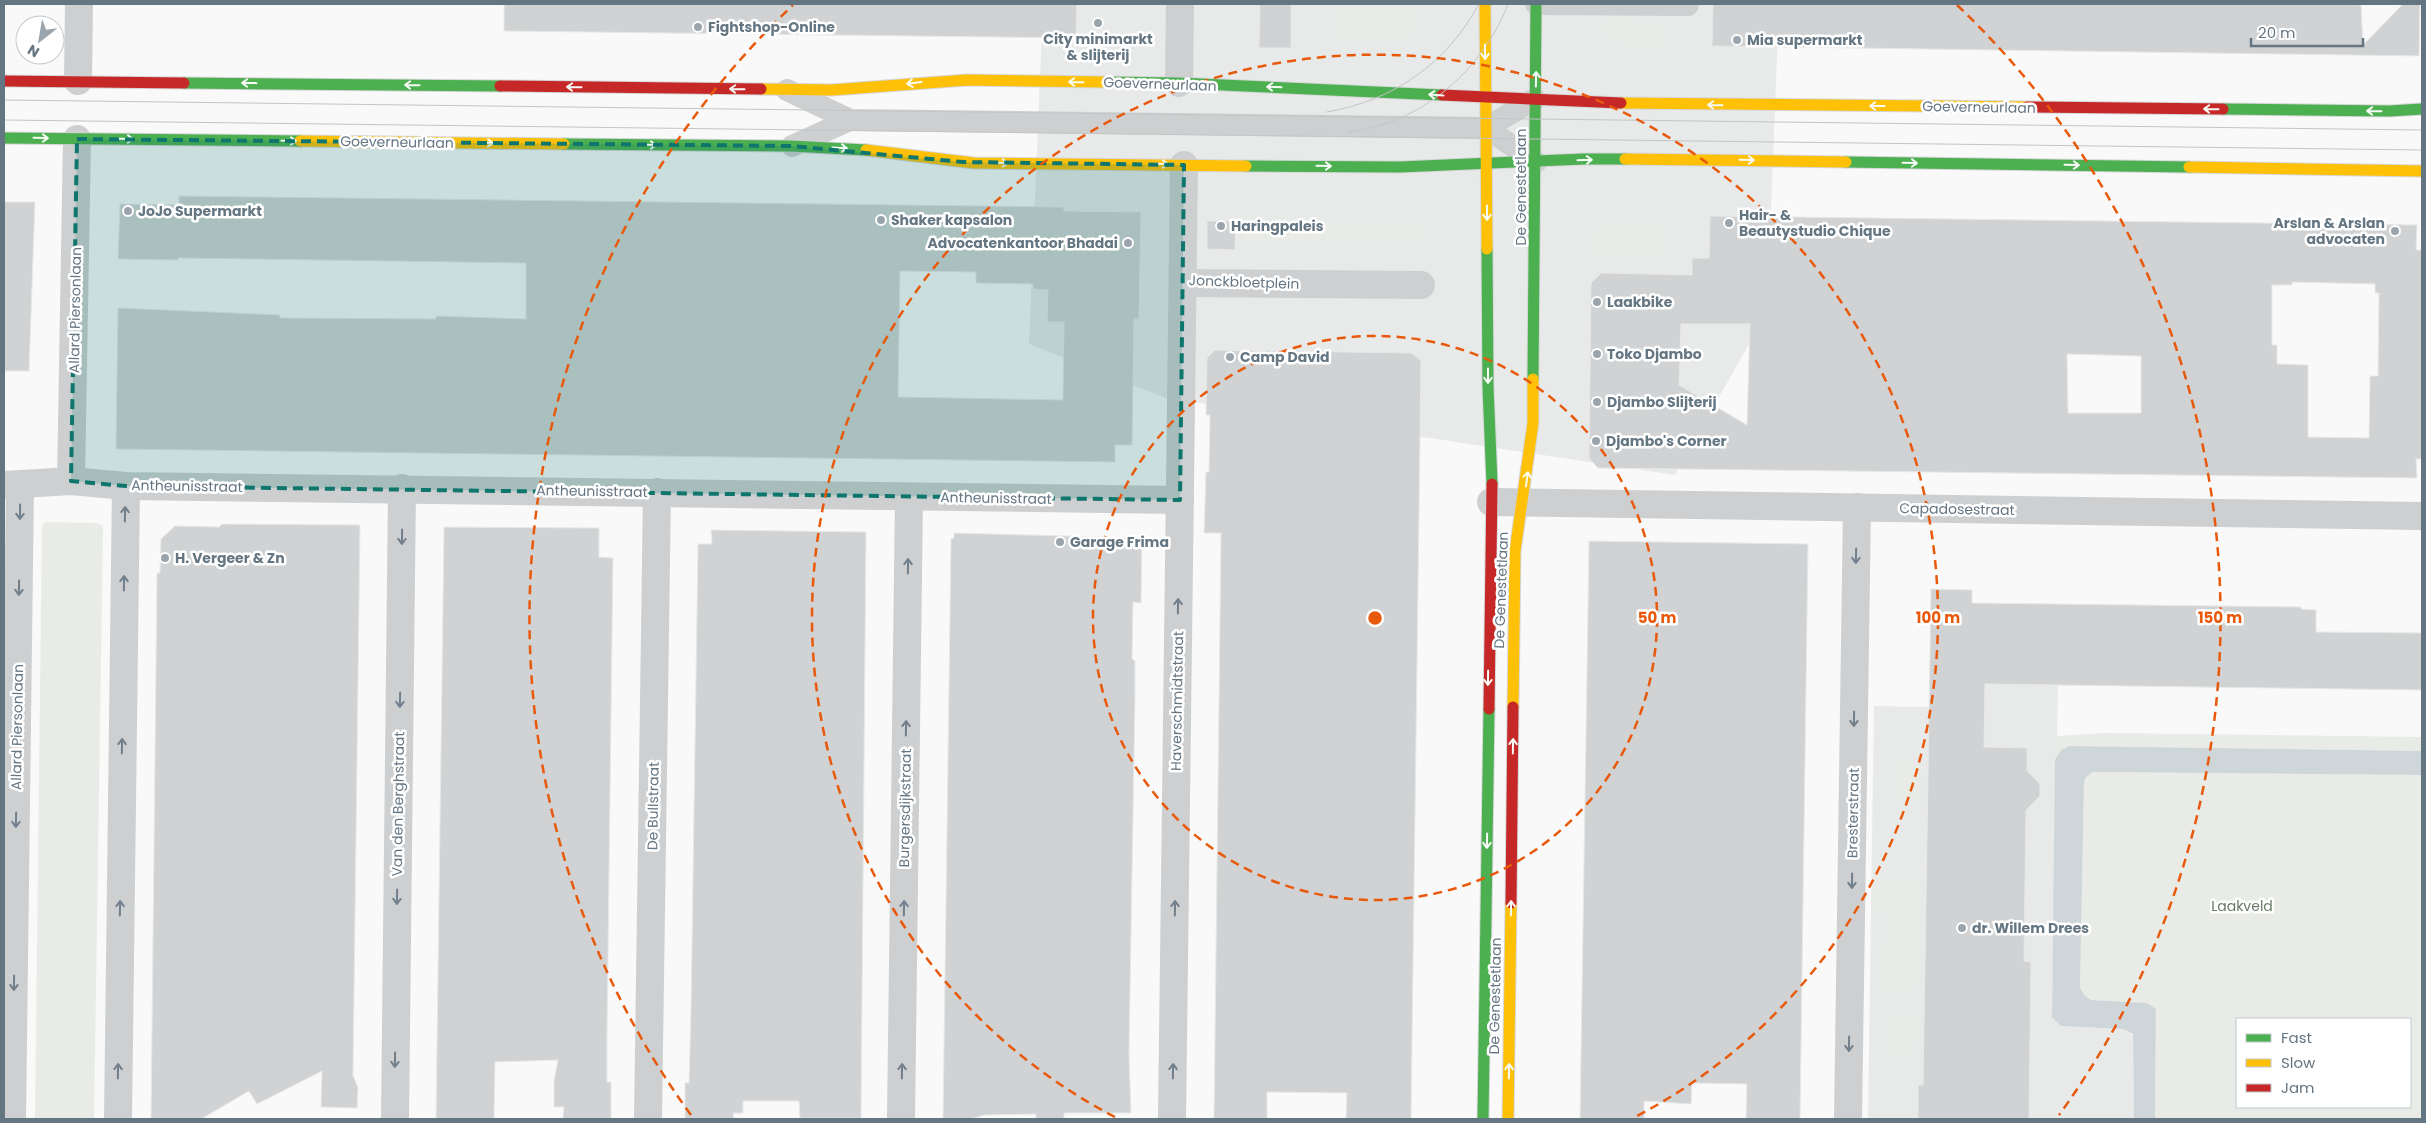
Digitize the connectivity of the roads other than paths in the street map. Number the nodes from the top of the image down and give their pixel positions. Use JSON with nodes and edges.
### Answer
{"nodes":[{"id":1,"x":79,"y":4,"type":"edge"},
{"id":2,"x":1180,"y":4,"type":"edge"},
{"id":3,"x":1485,"y":4,"type":"edge"},
{"id":4,"x":1536,"y":4,"type":"edge"},
{"id":5,"x":1688,"y":5,"type":"dead end"},
{"id":6,"x":4,"y":80,"type":"edge"},
{"id":7,"x":78,"y":81,"type":"junction"},
{"id":8,"x":1179,"y":84,"type":"junction"},
{"id":9,"x":786,"y":90,"type":"junction"},
{"id":10,"x":1485,"y":97,"type":"junction"},
{"id":11,"x":1535,"y":100,"type":"junction"},
{"id":12,"x":2422,"y":109,"type":"edge"},
{"id":13,"x":850,"y":120,"type":"junction"},
{"id":14,"x":1486,"y":128,"type":"junction"},
{"id":15,"x":4,"y":138,"type":"edge"},
{"id":16,"x":78,"y":139,"type":"junction"},
{"id":17,"x":791,"y":146,"type":"junction"},
{"id":18,"x":1536,"y":162,"type":"junction"},
{"id":19,"x":1184,"y":165,"type":"junction"},
{"id":20,"x":1487,"y":165,"type":"junction"},
{"id":21,"x":2422,"y":171,"type":"edge"},
{"id":22,"x":1183,"y":283,"type":"junction"},
{"id":23,"x":1421,"y":285,"type":"dead end"},
{"id":24,"x":71,"y":481,"type":"junction"},
{"id":25,"x":12,"y":485,"type":"edge"},
{"id":26,"x":126,"y":486,"type":"junction"},
{"id":27,"x":402,"y":488,"type":"junction"},
{"id":28,"x":657,"y":492,"type":"junction"},
{"id":29,"x":909,"y":497,"type":"junction"},
{"id":30,"x":1180,"y":500,"type":"junction"},
{"id":31,"x":1491,"y":502,"type":"junction"},
{"id":32,"x":1523,"y":502,"type":"junction"},
{"id":33,"x":1857,"y":508,"type":"junction"},
{"id":34,"x":2422,"y":516,"type":"edge"},
{"id":35,"x":12,"y":1119,"type":"edge"},
{"id":36,"x":118,"y":1119,"type":"edge"},
{"id":37,"x":394,"y":1119,"type":"edge"},
{"id":38,"x":648,"y":1119,"type":"edge"},
{"id":39,"x":902,"y":1119,"type":"edge"},
{"id":40,"x":1172,"y":1119,"type":"edge"},
{"id":41,"x":1483,"y":1119,"type":"edge"},
{"id":42,"x":1508,"y":1119,"type":"edge"},
{"id":43,"x":1848,"y":1119,"type":"edge"}],
"edges":[{"from":1,"to":7,"type":"street"},
{"from":2,"to":8,"type":"street"},
{"from":3,"to":10,"type":"street","name":"De Genestetlaan","one_way":true},
{"from":4,"to":5,"type":"lane"},
{"from":11,"to":4,"type":"street","name":"De Genestetlaan","one_way":true},
{"from":6,"to":7,"type":"street","name":"Goeverneurlaan"},
{"from":9,"to":7,"type":"street","name":"Goeverneurlaan","one_way":true},
{"from":8,"to":9,"type":"street","name":"Goeverneurlaan","one_way":true},
{"from":10,"to":8,"type":"street","name":"Goeverneurlaan","one_way":true},
{"from":9,"to":13,"type":"lane","name":"Goeverneurlaan"},
{"from":10,"to":11,"type":"street","name":"Goeverneurlaan"},
{"from":10,"to":14,"type":"street","name":"De Genestetlaan"},
{"from":12,"to":11,"type":"street","name":"Goeverneurlaan","one_way":true},
{"from":11,"to":14,"type":"lane"},
{"from":11,"to":18,"type":"street","name":"De Genestetlaan"},
{"from":13,"to":14,"type":"lane","name":"Goeverneurlaan"},
{"from":13,"to":17,"type":"lane","name":"Goeverneurlaan"},
{"from":14,"to":18,"type":"lane"},
{"from":14,"to":20,"type":"street","name":"De Genestetlaan"},
{"from":15,"to":16,"type":"street","name":"Goeverneurlaan","one_way":true},
{"from":16,"to":17,"type":"street","name":"Goeverneurlaan","one_way":true},
{"from":16,"to":24,"type":"street","name":"Allard Piersonlaan"},
{"from":17,"to":19,"type":"street","name":"Goeverneurlaan","one_way":true},
{"from":18,"to":20,"type":"street","name":"Goeverneurlaan"},
{"from":18,"to":21,"type":"street","name":"Goeverneurlaan","one_way":true},
{"from":32,"to":18,"type":"street","name":"De Genestetlaan","one_way":true},
{"from":19,"to":20,"type":"street","name":"Goeverneurlaan","one_way":true},
{"from":19,"to":22,"type":"street","name":"Jonckbloetplein"},
{"from":20,"to":31,"type":"street","name":"De Genestetlaan","one_way":true},
{"from":22,"to":23,"type":"street","name":"Jonckbloetplein"},
{"from":22,"to":30,"type":"street","name":"Haverschmidtstraat"},
{"from":24,"to":25,"type":"street","name":"Antheunisstraat"},
{"from":24,"to":26,"type":"street","name":"Antheunisstraat"},
{"from":25,"to":35,"type":"street","name":"Allard Piersonlaan","one_way":true},
{"from":26,"to":27,"type":"street","name":"Antheunisstraat"},
{"from":36,"to":26,"type":"street","one_way":true},
{"from":27,"to":28,"type":"street","name":"Antheunisstraat"},
{"from":27,"to":37,"type":"street","name":"Van den Berghstraat","one_way":true},
{"from":28,"to":29,"type":"street","name":"Antheunisstraat"},
{"from":28,"to":38,"type":"street","name":"De Bullstraat"},
{"from":29,"to":30,"type":"street","name":"Antheunisstraat"},
{"from":39,"to":29,"type":"street","name":"Burgersdijkstraat","one_way":true},
{"from":40,"to":30,"type":"street","name":"Haverschmidtstraat","one_way":true},
{"from":31,"to":32,"type":"street","name":"Capadosestraat"},
{"from":31,"to":41,"type":"street","name":"De Genestetlaan","one_way":true},
{"from":32,"to":33,"type":"street","name":"Capadosestraat"},
{"from":42,"to":32,"type":"street","name":"De Genestetlaan","one_way":true},
{"from":33,"to":34,"type":"street","name":"Capadosestraat"},
{"from":33,"to":43,"type":"street","name":"Bresterstraat","one_way":true}]}
